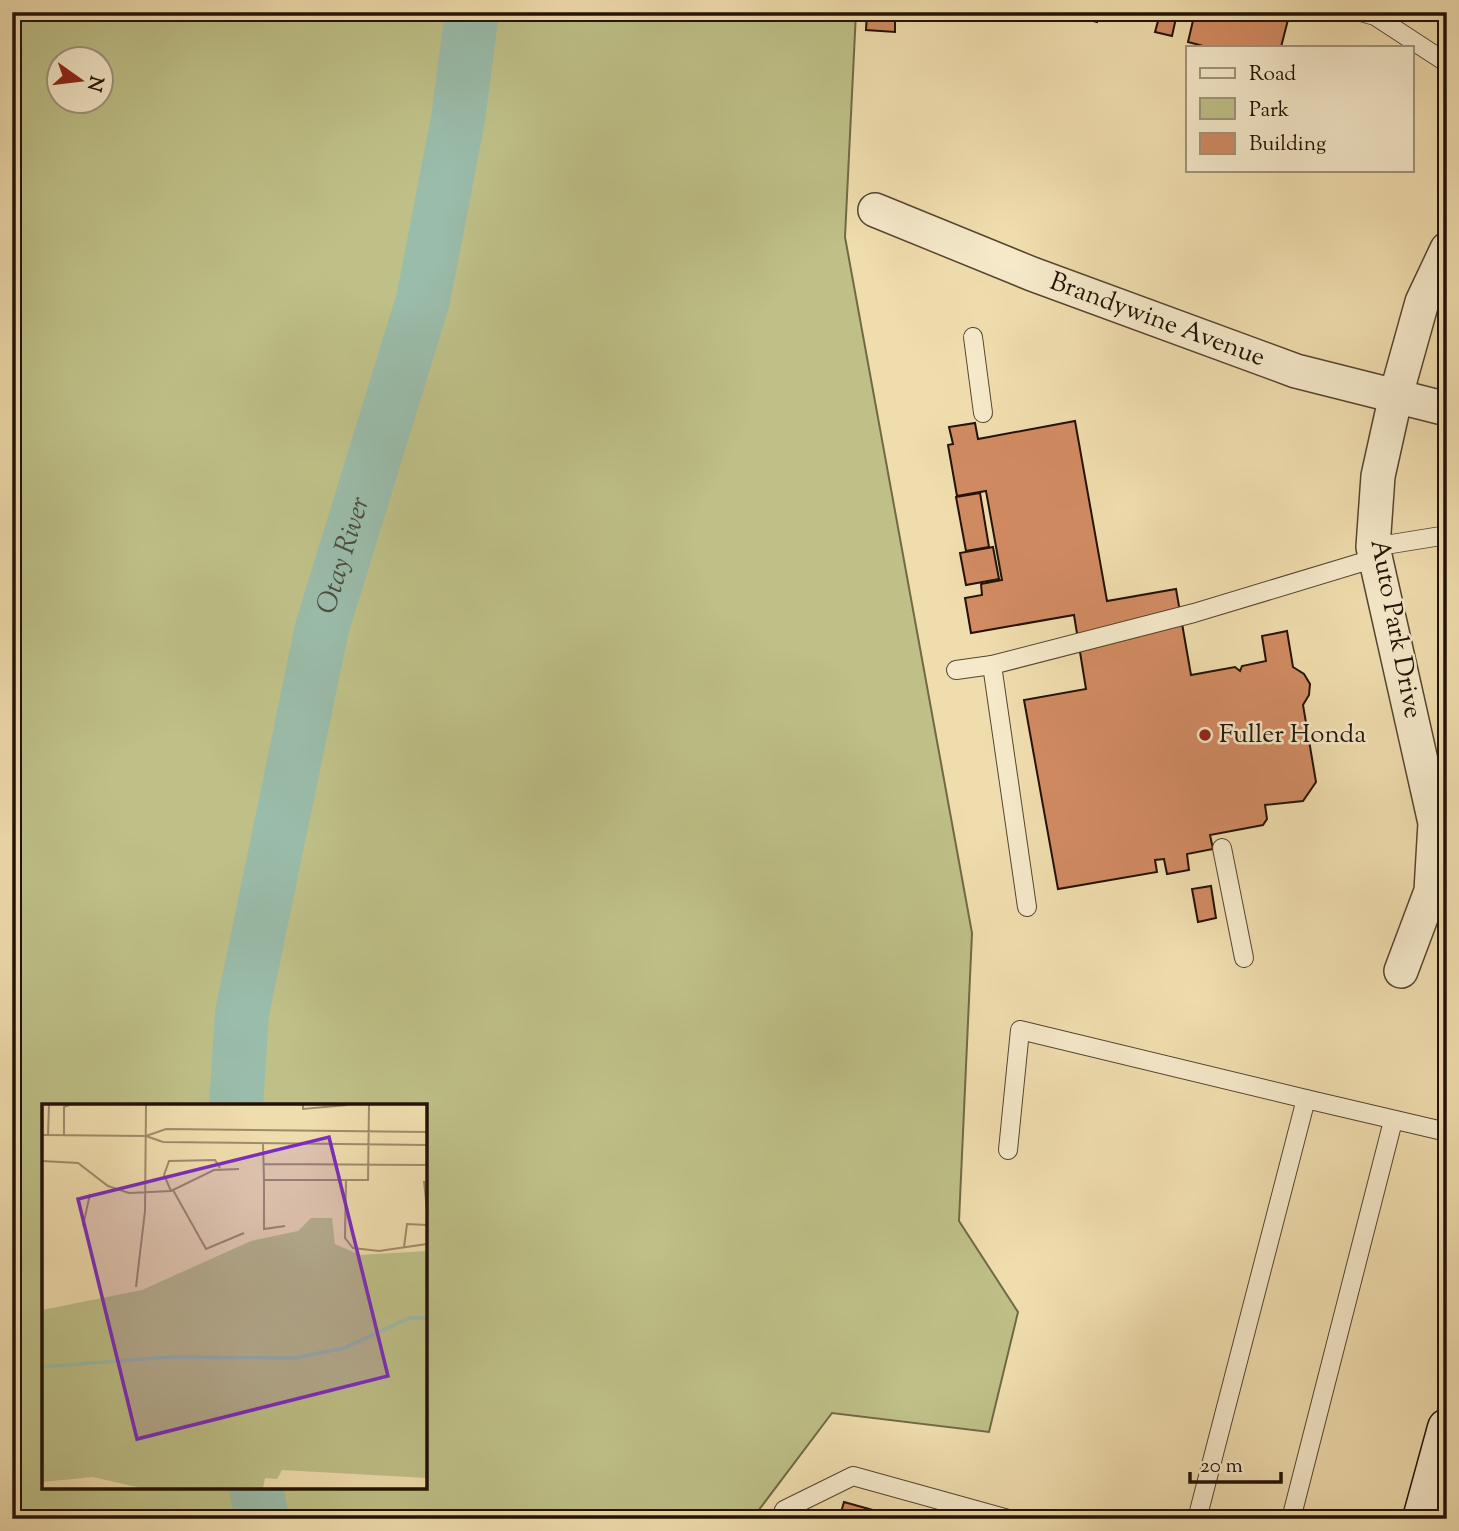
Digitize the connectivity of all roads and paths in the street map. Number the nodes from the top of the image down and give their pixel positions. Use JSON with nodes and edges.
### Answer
{"nodes":[{"id":1,"x":1361,"y":12,"type":"edge"},
{"id":2,"x":1447,"y":63,"type":"edge"},
{"id":3,"x":875,"y":210,"type":"dead end"},
{"id":4,"x":1447,"y":249,"type":"edge"},
{"id":5,"x":973,"y":337,"type":"dead end"},
{"id":6,"x":1396,"y":395,"type":"junction"},
{"id":7,"x":1447,"y":409,"type":"edge"},
{"id":8,"x":983,"y":413,"type":"dead end"},
{"id":9,"x":1447,"y":535,"type":"edge"},
{"id":10,"x":1375,"y":553,"type":"junction"},
{"id":11,"x":992,"y":665,"type":"junction"},
{"id":12,"x":956,"y":670,"type":"dead end"},
{"id":13,"x":1222,"y":848,"type":"dead end"},
{"id":14,"x":1440,"y":859,"type":"edge"},
{"id":15,"x":1027,"y":907,"type":"dead end"},
{"id":16,"x":1244,"y":958,"type":"dead end"},
{"id":17,"x":1401,"y":971,"type":"dead end"},
{"id":18,"x":1306,"y":1099,"type":"junction"},
{"id":19,"x":1394,"y":1121,"type":"junction"},
{"id":20,"x":1447,"y":1132,"type":"edge"},
{"id":21,"x":1008,"y":1150,"type":"dead end"},
{"id":22,"x":1447,"y":1428,"type":"edge"},
{"id":23,"x":781,"y":1519,"type":"edge"},
{"id":24,"x":1008,"y":1519,"type":"edge"},
{"id":25,"x":1197,"y":1519,"type":"edge"},
{"id":26,"x":1291,"y":1519,"type":"edge"},
{"id":27,"x":1422,"y":1519,"type":"edge"}],
"edges":[{"from":1,"to":2,"type":"lane"},
{"from":3,"to":6,"type":"street","name":"Brandywine Avenue"},
{"from":4,"to":6,"type":"street","name":"Auto Park Drive"},
{"from":5,"to":8,"type":"lane"},
{"from":6,"to":7,"type":"street","name":"Brandywine Avenue"},
{"from":6,"to":10,"type":"street","name":"Auto Park Drive"},
{"from":9,"to":10,"type":"lane"},
{"from":10,"to":11,"type":"lane"},
{"from":10,"to":14,"type":"street","name":"Auto Park Drive"},
{"from":11,"to":12,"type":"lane"},
{"from":11,"to":15,"type":"lane"},
{"from":13,"to":16,"type":"lane"},
{"from":14,"to":17,"type":"street","name":"Auto Park Drive"},
{"from":18,"to":19,"type":"lane"},
{"from":18,"to":21,"type":"lane"},
{"from":18,"to":25,"type":"lane"},
{"from":19,"to":20,"type":"lane"},
{"from":19,"to":26,"type":"lane"},
{"from":22,"to":27,"type":"main road"},
{"from":23,"to":24,"type":"lane"}]}
